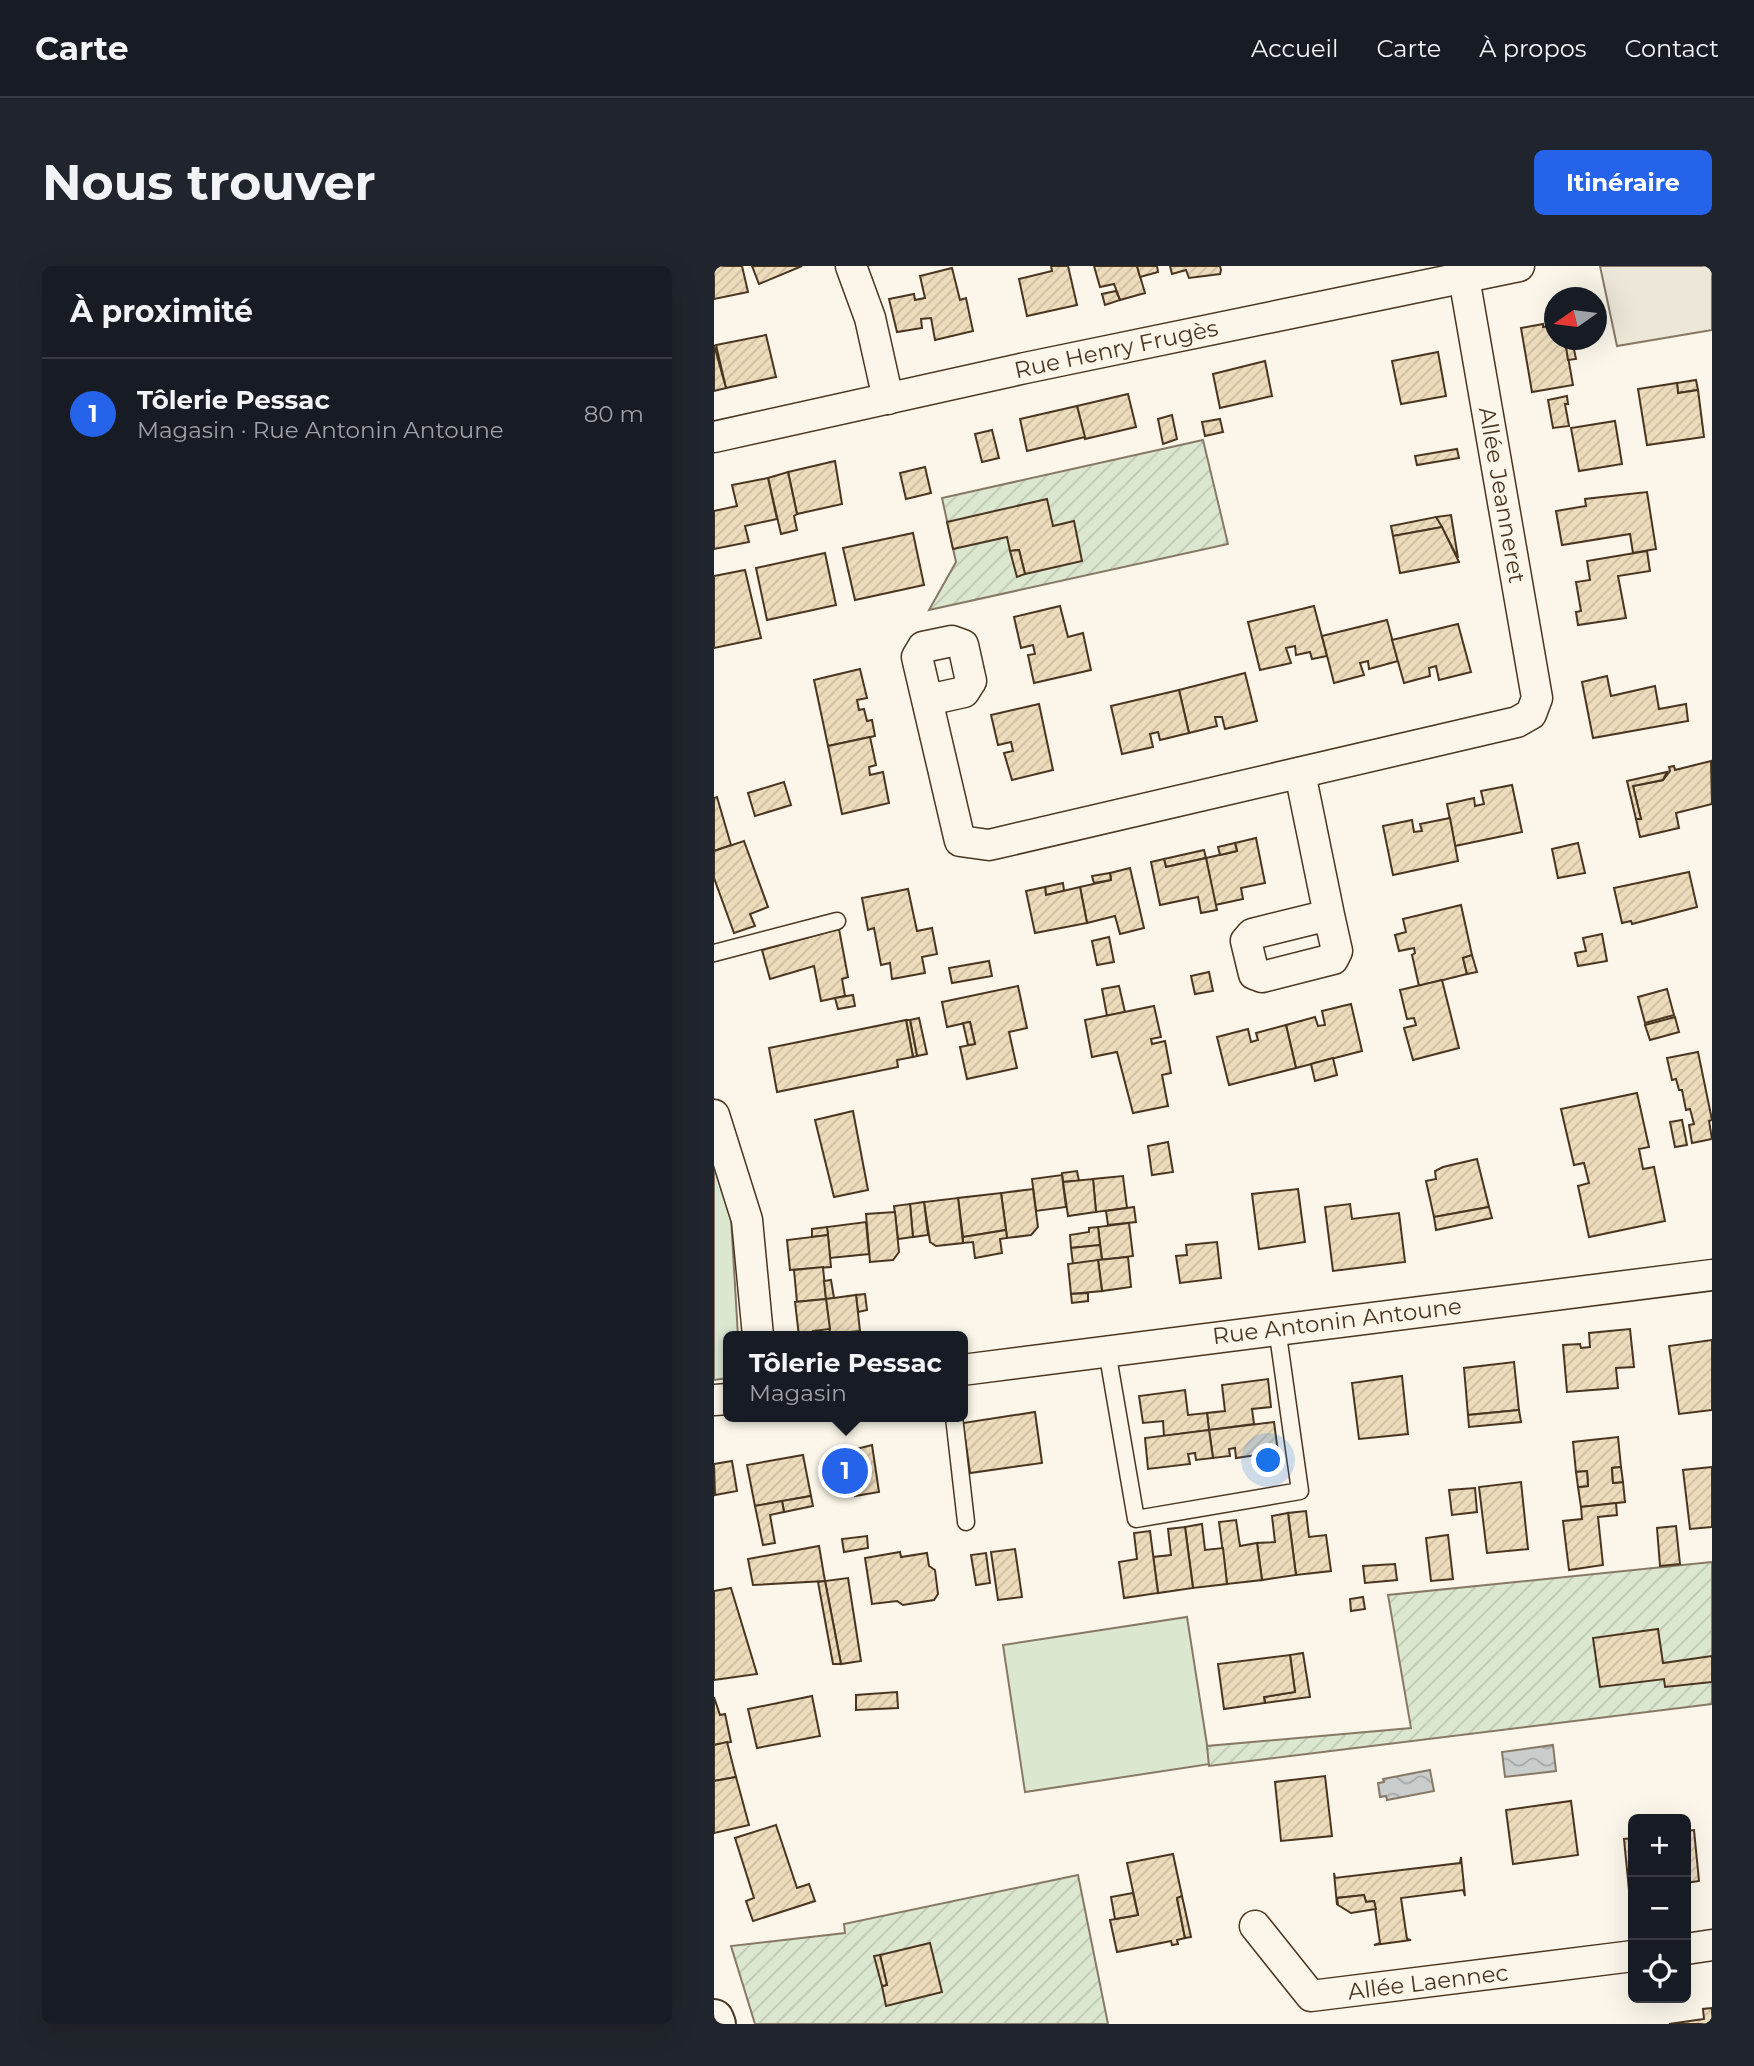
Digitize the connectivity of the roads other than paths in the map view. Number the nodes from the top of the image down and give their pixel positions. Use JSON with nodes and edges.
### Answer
{"nodes":[{"id":1,"x":851,"y":266,"type":"edge"},
{"id":2,"x":1519,"y":266,"type":"edge"},
{"id":3,"x":1463,"y":271,"type":"edge"},
{"id":4,"x":888,"y":398,"type":"junction"},
{"id":5,"x":714,"y":437,"type":"edge"},
{"id":6,"x":928,"y":700,"type":"dead end"},
{"id":7,"x":1300,"y":774,"type":"junction"},
{"id":8,"x":1329,"y":915,"type":"dead end"},
{"id":9,"x":837,"y":921,"type":"dead end"},
{"id":10,"x":714,"y":953,"type":"edge"},
{"id":11,"x":714,"y":1115,"type":"edge"},
{"id":12,"x":1712,"y":1275,"type":"edge"},
{"id":13,"x":1277,"y":1328,"type":"junction"},
{"id":14,"x":758,"y":1331,"type":"edge"},
{"id":15,"x":1107,"y":1351,"type":"junction"},
{"id":16,"x":968,"y":1369,"type":"edge"},
{"id":17,"x":955,"y":1422,"type":"edge"},
{"id":18,"x":967,"y":1522,"type":"dead end"},
{"id":19,"x":1255,"y":1926,"type":"dead end"},
{"id":20,"x":1712,"y":1945,"type":"edge"},
{"id":21,"x":1691,"y":1948,"type":"edge"},
{"id":22,"x":1628,"y":1957,"type":"edge"},
{"id":23,"x":714,"y":2019,"type":"edge"},
{"id":24,"x":716,"y":2024,"type":"edge"}],
"edges":[{"from":1,"to":4,"type":"street"},
{"from":2,"to":3,"type":"street","name":"Rue Henry Frugès"},
{"from":3,"to":4,"type":"street","name":"Rue Henry Frugès"},
{"from":3,"to":7,"type":"street","name":"Allée Jeanneret"},
{"from":4,"to":5,"type":"street","name":"Rue Henry Frugès"},
{"from":6,"to":7,"type":"street"},
{"from":7,"to":8,"type":"street"},
{"from":9,"to":10,"type":"lane"},
{"from":11,"to":14,"type":"street"},
{"from":12,"to":13,"type":"street","name":"Rue Antonin Antoune"},
{"from":13,"to":15,"type":"street","name":"Rue Antonin Antoune"},
{"from":13,"to":15,"type":"lane"},
{"from":15,"to":16,"type":"street","name":"Rue Antonin Antoune"},
{"from":17,"to":18,"type":"lane"},
{"from":19,"to":22,"type":"street","name":"Allée Laennec"},
{"from":20,"to":21,"type":"street"},
{"from":23,"to":24,"type":"main road"}]}
